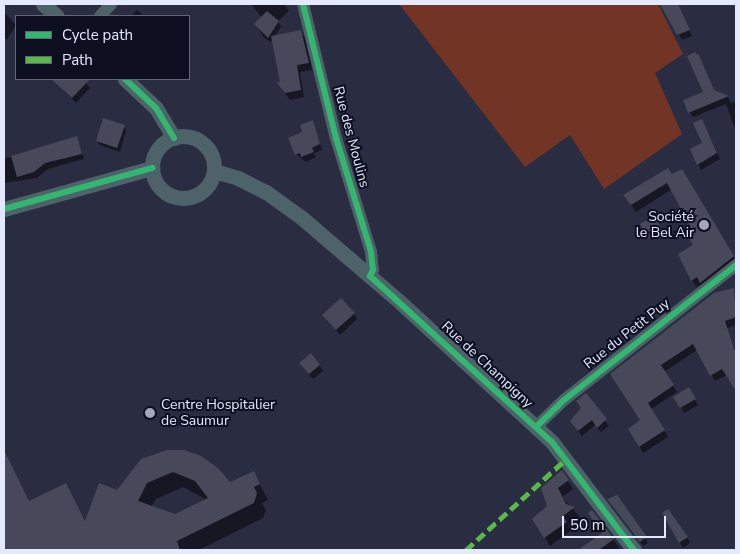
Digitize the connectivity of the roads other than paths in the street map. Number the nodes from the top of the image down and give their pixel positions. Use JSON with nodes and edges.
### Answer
{"nodes":[{"id":1,"x":43,"y":4,"type":"edge"},
{"id":2,"x":111,"y":4,"type":"edge"},
{"id":3,"x":304,"y":4,"type":"edge"},
{"id":4,"x":56,"y":15,"type":"edge"},
{"id":5,"x":101,"y":15,"type":"edge"},
{"id":6,"x":126,"y":80,"type":"edge"},
{"id":7,"x":174,"y":138,"type":"junction"},
{"id":8,"x":152,"y":168,"type":"junction"},
{"id":9,"x":214,"y":171,"type":"junction"},
{"id":10,"x":4,"y":209,"type":"edge"},
{"id":11,"x":736,"y":265,"type":"edge"},
{"id":12,"x":370,"y":276,"type":"junction"},
{"id":13,"x":537,"y":426,"type":"junction"},
{"id":14,"x":634,"y":550,"type":"edge"}],
"edges":[{"from":1,"to":4,"type":"street"},
{"from":2,"to":5,"type":"street"},
{"from":3,"to":12,"type":"street","name":"Rue des Moulins"},
{"from":6,"to":7,"type":"street"},
{"from":7,"to":8,"type":"street"},
{"from":7,"to":9,"type":"street"},
{"from":8,"to":9,"type":"street"},
{"from":8,"to":10,"type":"street"},
{"from":9,"to":12,"type":"street","name":"Rue de Champigny"},
{"from":11,"to":13,"type":"street","name":"Rue du Petit Puy"},
{"from":12,"to":13,"type":"street","name":"Rue de Champigny"},
{"from":13,"to":14,"type":"street","name":"Rue de Champigny"}]}
